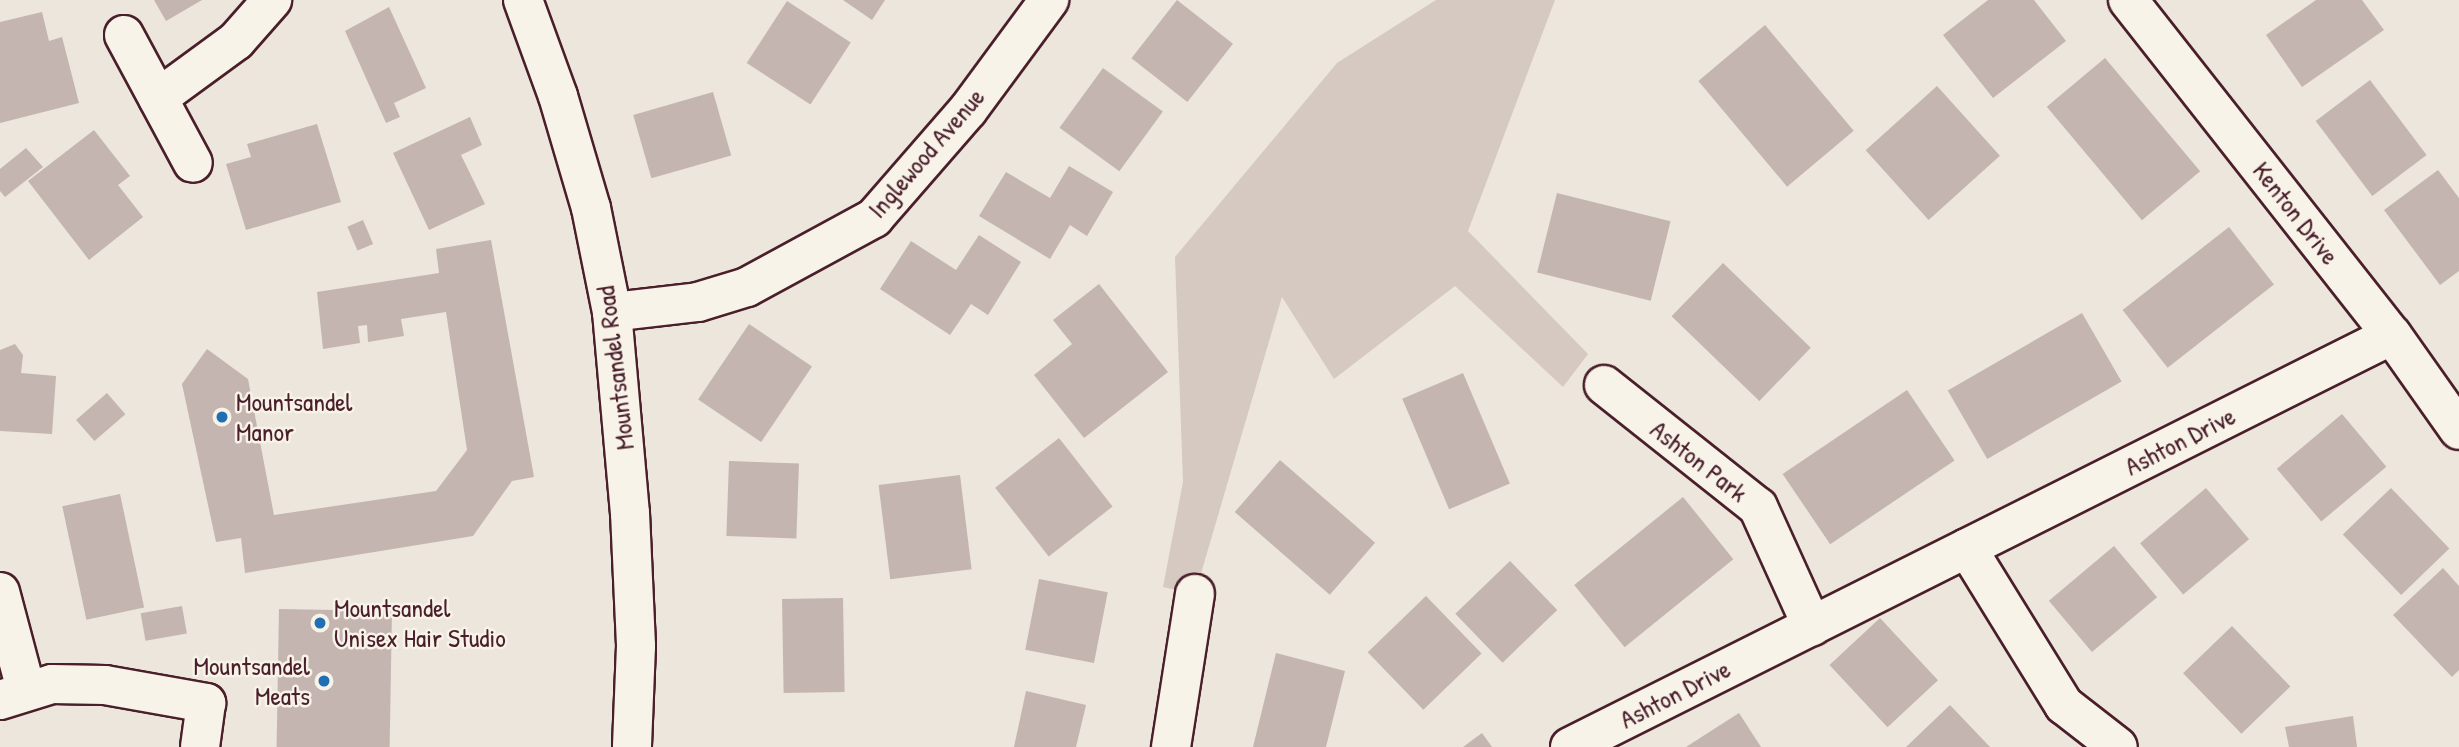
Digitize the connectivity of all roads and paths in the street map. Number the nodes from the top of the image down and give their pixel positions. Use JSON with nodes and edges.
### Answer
{"nodes":[{"id":1,"x":272,"y":0,"type":"edge"},
{"id":2,"x":523,"y":0,"type":"edge"},
{"id":3,"x":1049,"y":0,"type":"edge"},
{"id":4,"x":2128,"y":0,"type":"edge"},
{"id":5,"x":124,"y":34,"type":"dead end"},
{"id":6,"x":158,"y":98,"type":"junction"},
{"id":7,"x":193,"y":163,"type":"dead end"},
{"id":8,"x":612,"y":312,"type":"junction"},
{"id":9,"x":2392,"y":335,"type":"junction"},
{"id":10,"x":1604,"y":385,"type":"dead end"},
{"id":11,"x":2459,"y":430,"type":"edge"},
{"id":12,"x":1967,"y":548,"type":"junction"},
{"id":13,"x":0,"y":592,"type":"edge"},
{"id":14,"x":1195,"y":594,"type":"dead end"},
{"id":15,"x":1811,"y":626,"type":"junction"},
{"id":16,"x":13,"y":695,"type":"edge"},
{"id":17,"x":200,"y":747,"type":"edge"},
{"id":18,"x":632,"y":747,"type":"edge"},
{"id":19,"x":1171,"y":747,"type":"edge"},
{"id":20,"x":1570,"y":747,"type":"edge"},
{"id":21,"x":2118,"y":747,"type":"edge"}],
"edges":[{"from":1,"to":6,"type":"street"},
{"from":2,"to":8,"type":"street","name":"Mountsandel Road"},
{"from":3,"to":8,"type":"street","name":"Inglewood Avenue"},
{"from":4,"to":9,"type":"street","name":"Kenton Drive"},
{"from":5,"to":6,"type":"street"},
{"from":6,"to":7,"type":"street"},
{"from":8,"to":18,"type":"street","name":"Mountsandel Road"},
{"from":9,"to":11,"type":"street","name":"Kenton Drive"},
{"from":9,"to":12,"type":"street","name":"Ashton Drive"},
{"from":10,"to":15,"type":"street","name":"Ashton Park"},
{"from":12,"to":15,"type":"street","name":"Ashton Drive"},
{"from":12,"to":21,"type":"street"},
{"from":13,"to":16,"type":"street"},
{"from":14,"to":19,"type":"street"},
{"from":15,"to":20,"type":"street","name":"Ashton Drive"},
{"from":16,"to":17,"type":"street"}]}
